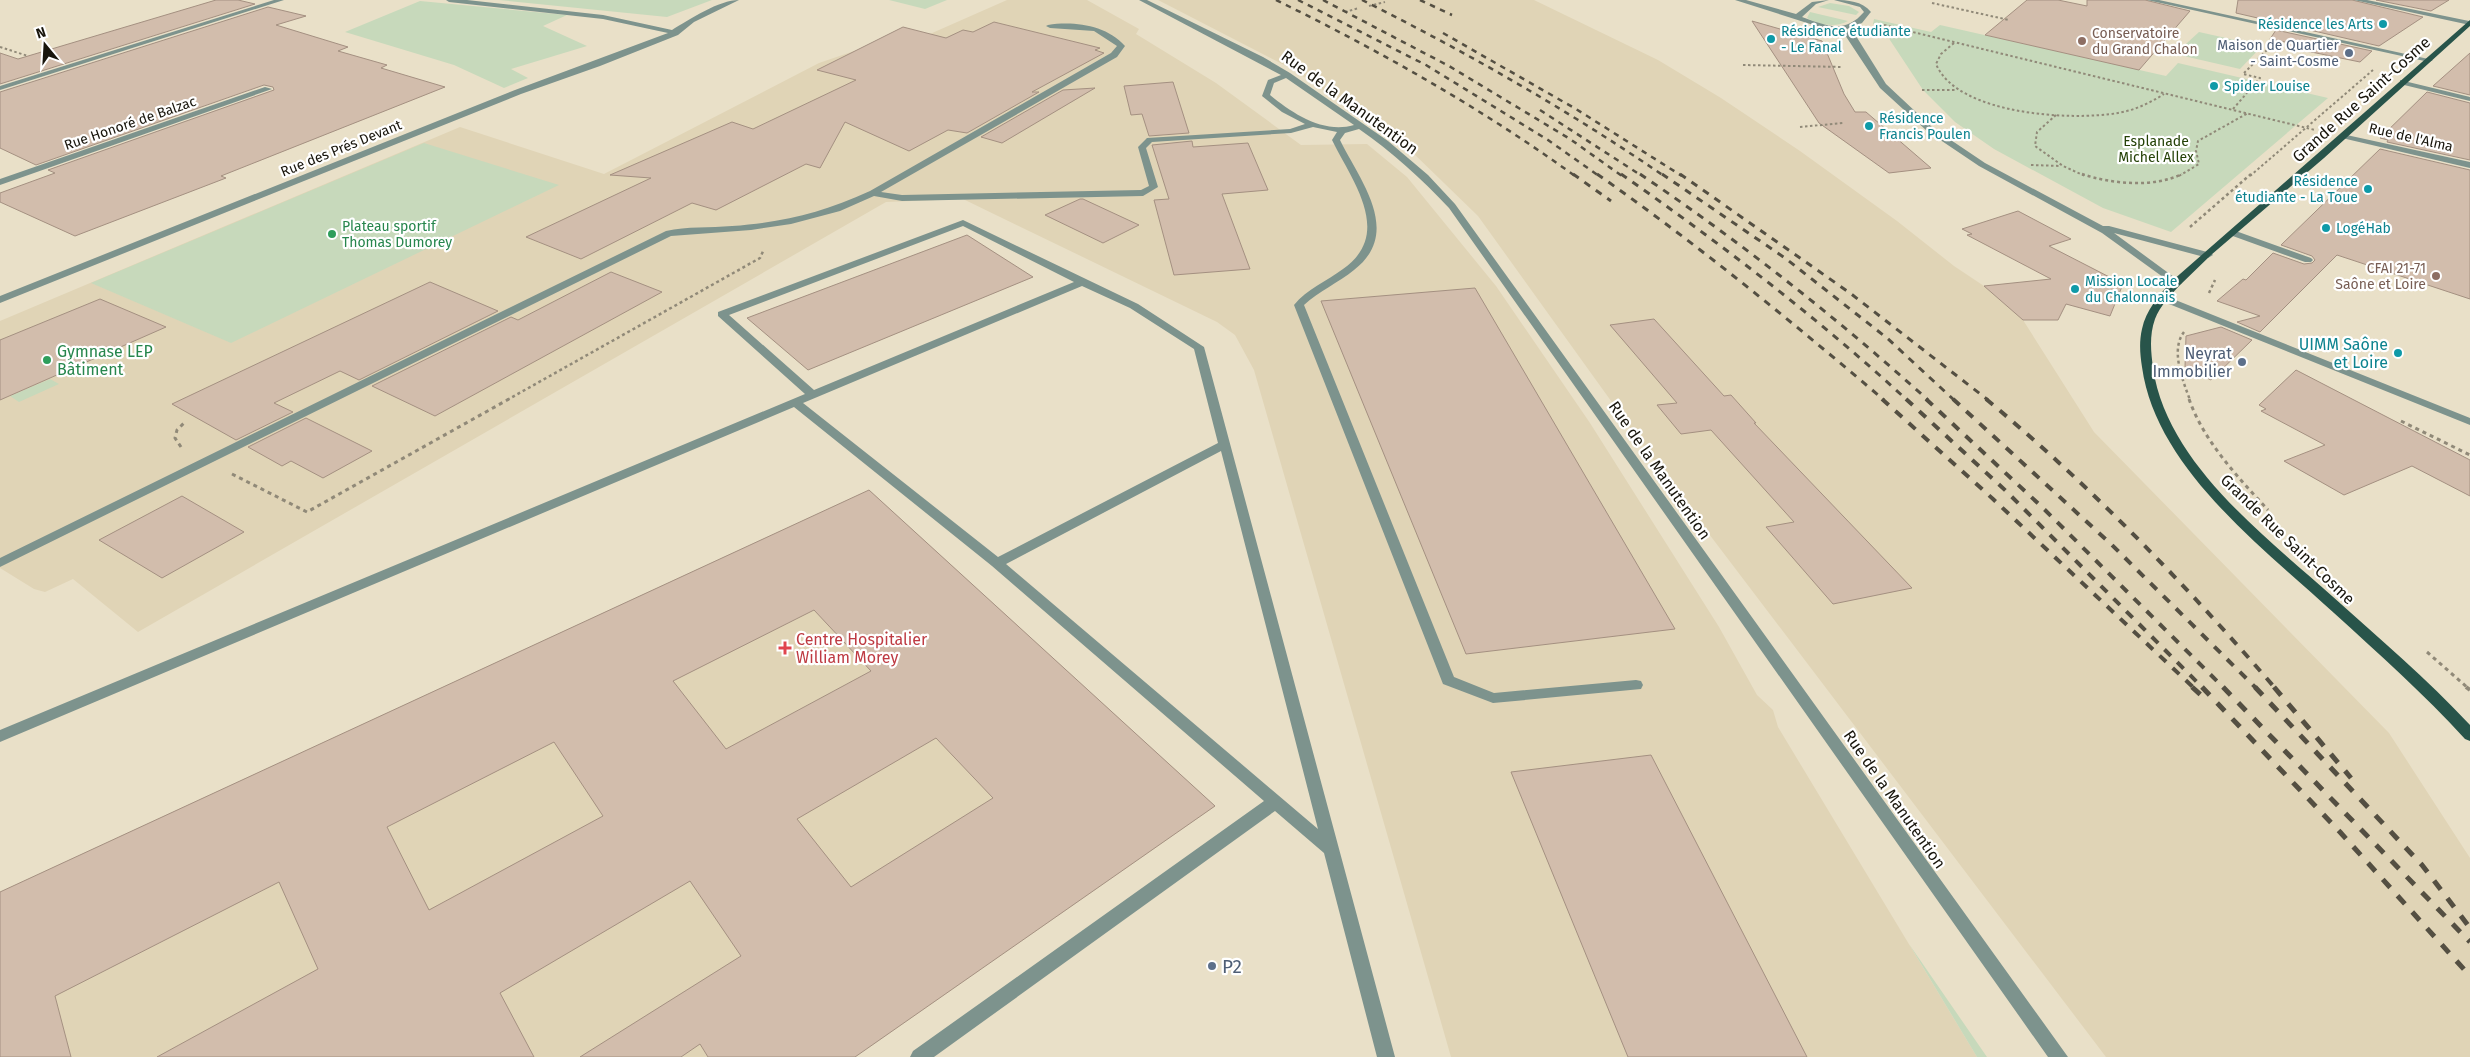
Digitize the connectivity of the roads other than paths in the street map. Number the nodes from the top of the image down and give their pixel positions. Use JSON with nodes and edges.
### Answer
{"nodes":[{"id":1,"x":276,"y":0,"type":"edge"},
{"id":2,"x":449,"y":0,"type":"edge"},
{"id":3,"x":736,"y":0,"type":"edge"},
{"id":4,"x":1142,"y":0,"type":"edge"},
{"id":5,"x":1738,"y":0,"type":"edge"},
{"id":6,"x":1820,"y":0,"type":"edge"},
{"id":7,"x":1837,"y":0,"type":"edge"},
{"id":8,"x":2150,"y":0,"type":"edge"},
{"id":9,"x":2356,"y":0,"type":"edge"},
{"id":10,"x":1851,"y":1,"type":"edge"},
{"id":11,"x":1799,"y":17,"type":"junction"},
{"id":12,"x":2469,"y":23,"type":"edge"},
{"id":13,"x":1050,"y":26,"type":"dead end"},
{"id":14,"x":1834,"y":28,"type":"junction"},
{"id":15,"x":676,"y":33,"type":"junction"},
{"id":16,"x":2429,"y":60,"type":"junction"},
{"id":17,"x":1287,"y":75,"type":"junction"},
{"id":18,"x":2403,"y":82,"type":"junction"},
{"id":19,"x":0,"y":88,"type":"edge"},
{"id":20,"x":268,"y":89,"type":"dead end"},
{"id":21,"x":2470,"y":99,"type":"edge"},
{"id":22,"x":1310,"y":125,"type":"junction"},
{"id":23,"x":1360,"y":126,"type":"junction"},
{"id":24,"x":1342,"y":131,"type":"junction"},
{"id":25,"x":2345,"y":136,"type":"junction"},
{"id":26,"x":2470,"y":165,"type":"edge"},
{"id":27,"x":0,"y":182,"type":"edge"},
{"id":28,"x":873,"y":193,"type":"junction"},
{"id":29,"x":2094,"y":225,"type":"junction"},
{"id":30,"x":2233,"y":233,"type":"junction"},
{"id":31,"x":2208,"y":254,"type":"junction"},
{"id":32,"x":2308,"y":260,"type":"dead end"},
{"id":33,"x":1082,"y":282,"type":"junction"},
{"id":34,"x":2177,"y":283,"type":"junction"},
{"id":35,"x":2163,"y":298,"type":"junction"},
{"id":36,"x":0,"y":300,"type":"edge"},
{"id":37,"x":813,"y":395,"type":"junction"},
{"id":38,"x":796,"y":402,"type":"junction"},
{"id":39,"x":2470,"y":422,"type":"edge"},
{"id":40,"x":1225,"y":444,"type":"junction"},
{"id":41,"x":0,"y":563,"type":"edge"},
{"id":42,"x":997,"y":563,"type":"junction"},
{"id":43,"x":1636,"y":685,"type":"dead end"},
{"id":44,"x":2470,"y":735,"type":"edge"},
{"id":45,"x":0,"y":736,"type":"edge"},
{"id":46,"x":1275,"y":802,"type":"junction"},
{"id":47,"x":1332,"y":850,"type":"junction"},
{"id":48,"x":919,"y":1057,"type":"edge"},
{"id":49,"x":1386,"y":1057,"type":"edge"},
{"id":50,"x":2059,"y":1057,"type":"edge"}],
"edges":[{"from":1,"to":19,"type":"street"},
{"from":2,"to":15,"type":"street"},
{"from":3,"to":15,"type":"street","name":"Rue des Prés Devant"},
{"from":4,"to":17,"type":"street","name":"Rue de la Manutention"},
{"from":5,"to":11,"type":"street"},
{"from":6,"to":11,"type":"street"},
{"from":7,"to":10,"type":"street"},
{"from":8,"to":16,"type":"street"},
{"from":9,"to":12,"type":"street"},
{"from":10,"to":14,"type":"street"},
{"from":11,"to":14,"type":"street"},
{"from":12,"to":16,"type":"main road","name":"Grande Rue Saint-Cosme"},
{"from":13,"to":28,"type":"street"},
{"from":14,"to":29,"type":"street"},
{"from":15,"to":36,"type":"street","name":"Rue des Prés Devant"},
{"from":16,"to":18,"type":"main road","name":"Grande Rue Saint-Cosme"},
{"from":17,"to":22,"type":"street"},
{"from":17,"to":23,"type":"street","name":"Rue de la Manutention"},
{"from":18,"to":21,"type":"street"},
{"from":18,"to":25,"type":"main road","name":"Grande Rue Saint-Cosme"},
{"from":20,"to":27,"type":"street","name":"Rue Honoré de Balzac"},
{"from":22,"to":24,"type":"street"},
{"from":22,"to":28,"type":"street"},
{"from":23,"to":24,"type":"street"},
{"from":23,"to":50,"type":"street","name":"Rue de la Manutention"},
{"from":24,"to":43,"type":"street"},
{"from":25,"to":26,"type":"street","name":"Rue de l'Alma"},
{"from":25,"to":30,"type":"main road","name":"Grande Rue Saint-Cosme"},
{"from":28,"to":41,"type":"street"},
{"from":29,"to":31,"type":"street"},
{"from":29,"to":34,"type":"street"},
{"from":30,"to":31,"type":"main road","name":"Grande Rue Saint-Cosme"},
{"from":30,"to":32,"type":"street"},
{"from":31,"to":34,"type":"main road","name":"Grande Rue Saint-Cosme"},
{"from":33,"to":37,"type":"street"},
{"from":33,"to":37,"type":"street"},
{"from":33,"to":40,"type":"street"},
{"from":34,"to":35,"type":"main road","name":"Grande Rue Saint-Cosme"},
{"from":35,"to":39,"type":"street"},
{"from":35,"to":44,"type":"main road","name":"Grande Rue Saint-Cosme"},
{"from":37,"to":38,"type":"street"},
{"from":38,"to":42,"type":"street"},
{"from":38,"to":45,"type":"street"},
{"from":40,"to":42,"type":"street"},
{"from":40,"to":47,"type":"street"},
{"from":42,"to":46,"type":"street"},
{"from":46,"to":47,"type":"street"},
{"from":46,"to":48,"type":"street"},
{"from":47,"to":49,"type":"street"}]}
